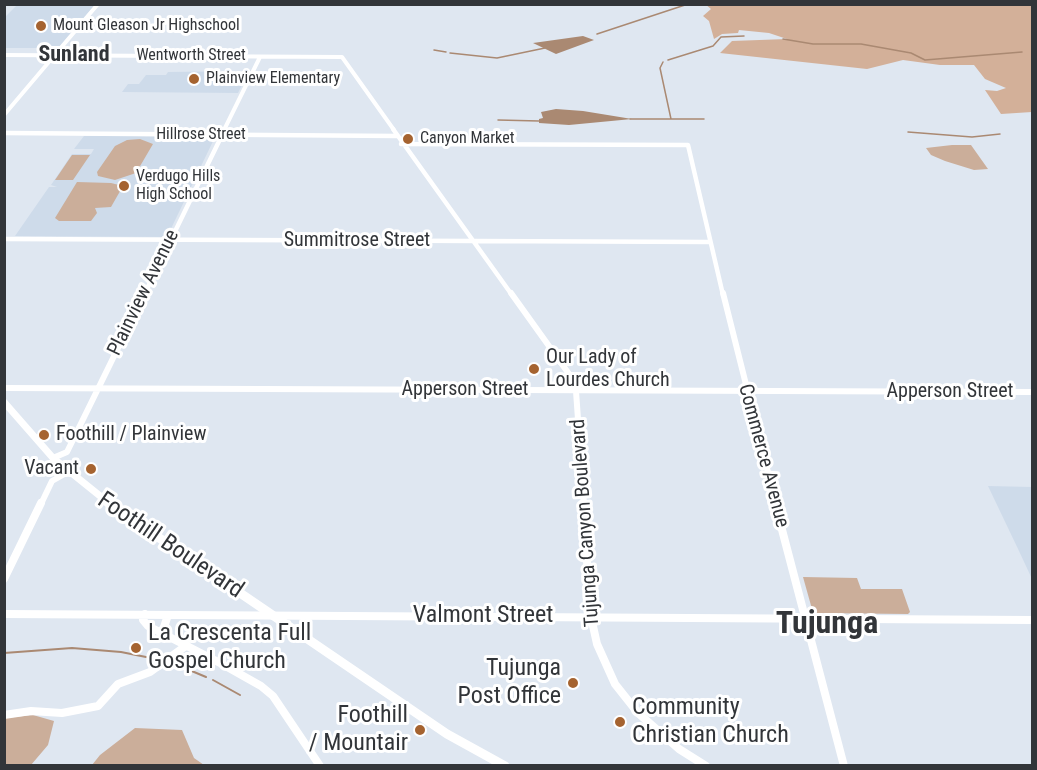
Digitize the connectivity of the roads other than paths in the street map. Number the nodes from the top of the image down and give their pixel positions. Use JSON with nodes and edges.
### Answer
{"nodes":[{"id":1,"x":98,"y":4,"type":"edge"},
{"id":2,"x":4,"y":55,"type":"edge"},
{"id":3,"x":57,"y":55,"type":"junction"},
{"id":4,"x":260,"y":57,"type":"junction"},
{"id":5,"x":342,"y":57,"type":"joint"},
{"id":6,"x":4,"y":115,"type":"edge"},
{"id":7,"x":4,"y":133,"type":"edge"},
{"id":8,"x":221,"y":135,"type":"junction"},
{"id":9,"x":397,"y":136,"type":"junction"},
{"id":10,"x":401,"y":144,"type":"junction"},
{"id":11,"x":4,"y":239,"type":"edge"},
{"id":12,"x":170,"y":240,"type":"junction"},
{"id":13,"x":473,"y":241,"type":"junction"},
{"id":14,"x":710,"y":242,"type":"junction"},
{"id":15,"x":4,"y":388,"type":"edge"},
{"id":16,"x":98,"y":388,"type":"junction"},
{"id":17,"x":576,"y":391,"type":"junction"},
{"id":18,"x":746,"y":391,"type":"junction"},
{"id":19,"x":1032,"y":392,"type":"edge"},
{"id":20,"x":4,"y":402,"type":"edge"},
{"id":21,"x":53,"y":458,"type":"junction"},
{"id":22,"x":68,"y":472,"type":"junction"},
{"id":23,"x":4,"y":579,"type":"edge"},
{"id":24,"x":4,"y":614,"type":"edge"},
{"id":25,"x":145,"y":614,"type":"junction"},
{"id":26,"x":168,"y":615,"type":"junction"},
{"id":27,"x":272,"y":615,"type":"junction"},
{"id":28,"x":591,"y":617,"type":"junction"},
{"id":29,"x":805,"y":618,"type":"junction"},
{"id":30,"x":1032,"y":620,"type":"edge"},
{"id":31,"x":168,"y":636,"type":"junction"},
{"id":32,"x":187,"y":645,"type":"junction"},
{"id":33,"x":4,"y":715,"type":"edge"},
{"id":34,"x":320,"y":765,"type":"edge"},
{"id":35,"x":505,"y":765,"type":"edge"},
{"id":36,"x":706,"y":765,"type":"edge"},
{"id":37,"x":844,"y":765,"type":"edge"}],
"edges":[{"from":1,"to":3,"type":"street"},
{"from":2,"to":3,"type":"street","name":"Wentworth Street"},
{"from":3,"to":4,"type":"street","name":"Wentworth Street"},
{"from":3,"to":6,"type":"street"},
{"from":4,"to":5,"type":"street","name":"Wentworth Street"},
{"from":4,"to":8,"type":"street","name":"Plainview Avenue"},
{"from":5,"to":9,"type":"street","name":"Tujunga Canyon Boulevard"},
{"from":7,"to":8,"type":"street","name":"Hillrose Street"},
{"from":8,"to":9,"type":"street","name":"Hillrose Street"},
{"from":8,"to":12,"type":"street","name":"Plainview Avenue"},
{"from":9,"to":10,"type":"street","name":"Tujunga Canyon Boulevard"},
{"from":10,"to":13,"type":"street","name":"Tujunga Canyon Boulevard"},
{"from":10,"to":14,"type":"street","name":"Commerce Avenue"},
{"from":11,"to":12,"type":"street","name":"Summitrose Street"},
{"from":12,"to":13,"type":"street","name":"Summitrose Street"},
{"from":12,"to":16,"type":"street","name":"Plainview Avenue"},
{"from":13,"to":14,"type":"street","name":"Summitrose Street"},
{"from":13,"to":17,"type":"street","name":"Tujunga Canyon Boulevard"},
{"from":14,"to":18,"type":"street","name":"Commerce Avenue"},
{"from":15,"to":16,"type":"street","name":"Apperson Street"},
{"from":16,"to":17,"type":"street","name":"Apperson Street"},
{"from":16,"to":21,"type":"street","name":"Plainview Avenue"},
{"from":17,"to":18,"type":"street","name":"Apperson Street"},
{"from":17,"to":28,"type":"street","name":"Tujunga Canyon Boulevard"},
{"from":18,"to":19,"type":"street","name":"Apperson Street"},
{"from":18,"to":29,"type":"street","name":"Commerce Avenue"},
{"from":20,"to":21,"type":"main road","name":"Foothill Boulevard"},
{"from":21,"to":22,"type":"main road","name":"Foothill Boulevard"},
{"from":22,"to":23,"type":"street"},
{"from":22,"to":27,"type":"main road","name":"Foothill Boulevard"},
{"from":24,"to":25,"type":"street","name":"Valmont Street"},
{"from":25,"to":26,"type":"street","name":"Valmont Street"},
{"from":25,"to":31,"type":"street"},
{"from":26,"to":27,"type":"street","name":"Valmont Street"},
{"from":26,"to":31,"type":"street"},
{"from":27,"to":28,"type":"street","name":"Valmont Street"},
{"from":27,"to":35,"type":"main road","name":"Foothill Boulevard"},
{"from":28,"to":29,"type":"street","name":"Valmont Street"},
{"from":28,"to":36,"type":"street","name":"Tujunga Canyon Boulevard"},
{"from":29,"to":30,"type":"street","name":"Valmont Street"},
{"from":29,"to":37,"type":"street","name":"Commerce Avenue"},
{"from":31,"to":32,"type":"street"},
{"from":32,"to":33,"type":"street"},
{"from":32,"to":34,"type":"street"}]}
